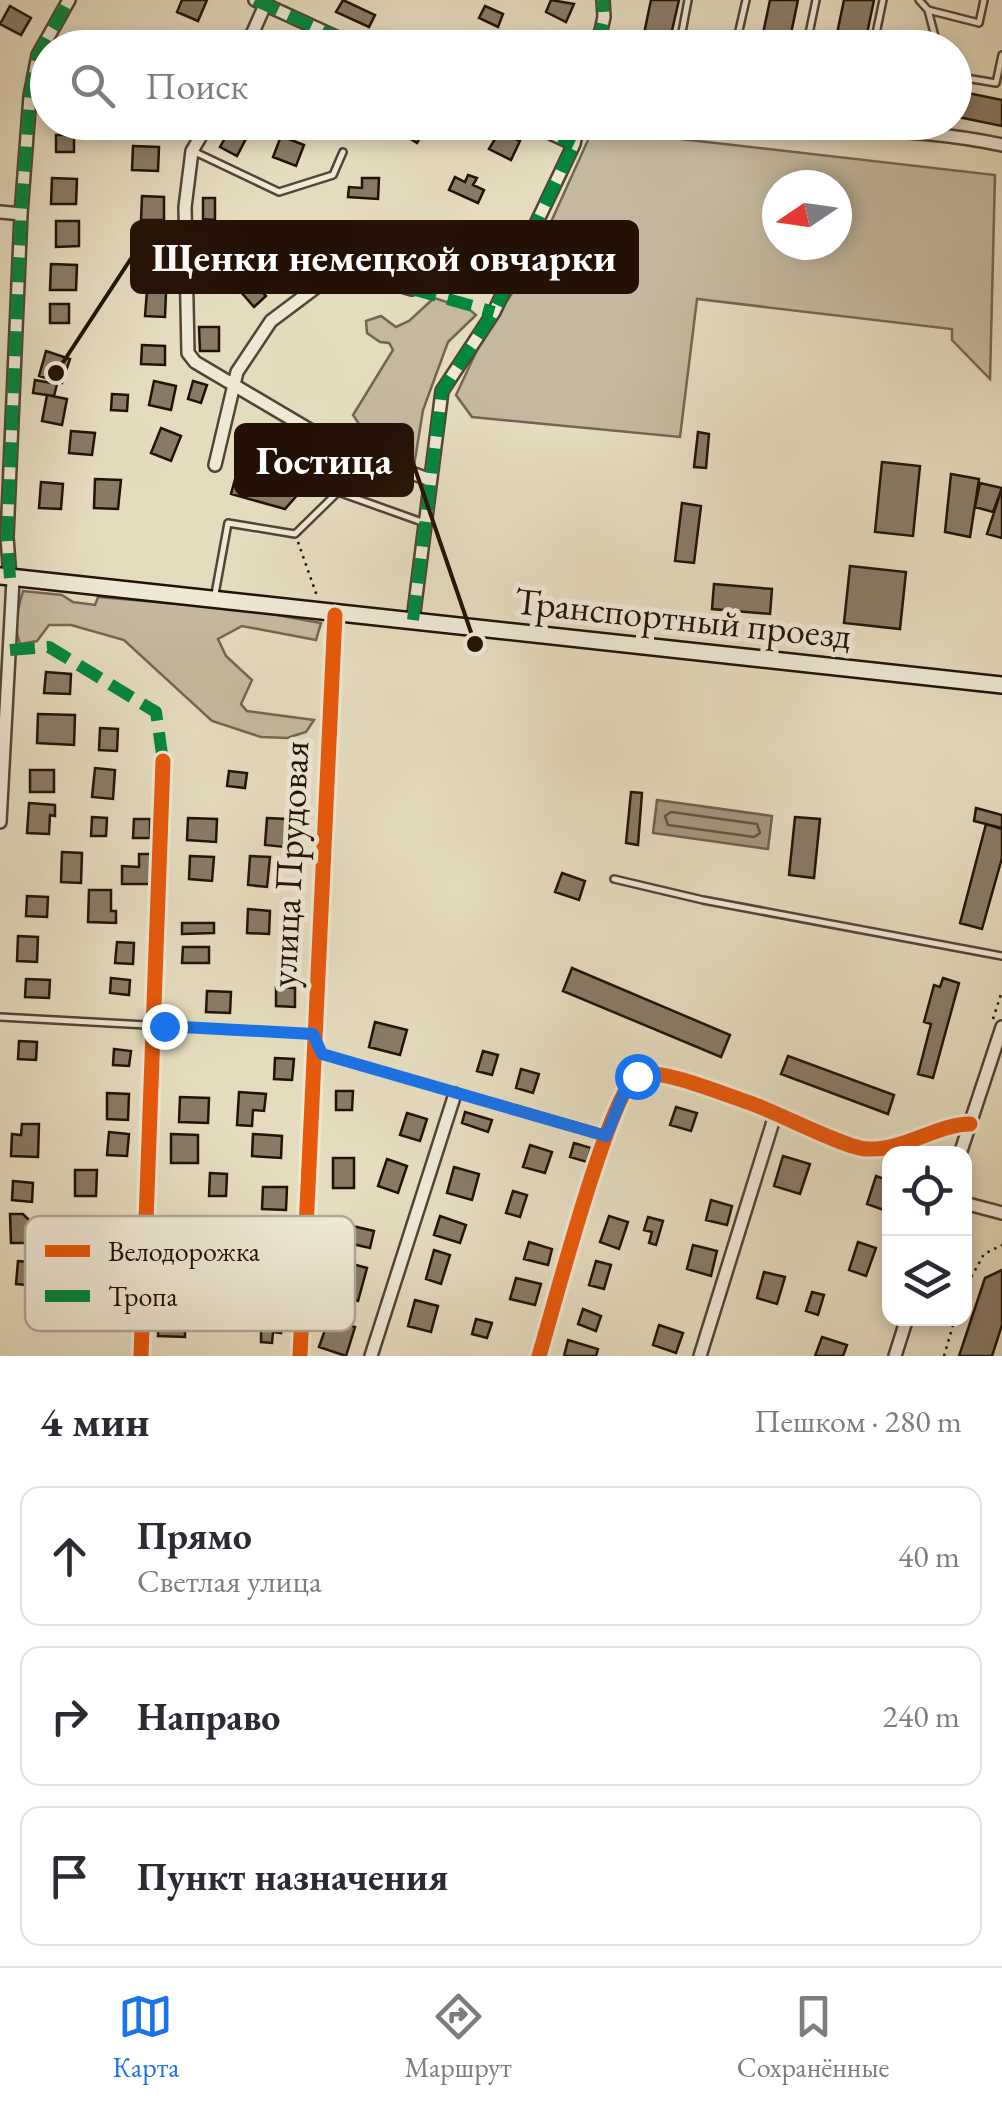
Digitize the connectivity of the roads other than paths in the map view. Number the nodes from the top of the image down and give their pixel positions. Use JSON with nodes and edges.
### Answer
{"nodes":[{"id":1,"x":69,"y":0,"type":"edge"},
{"id":2,"x":603,"y":0,"type":"edge"},
{"id":3,"x":688,"y":0,"type":"edge"},
{"id":4,"x":746,"y":0,"type":"edge"},
{"id":5,"x":816,"y":0,"type":"edge"},
{"id":6,"x":883,"y":0,"type":"edge"},
{"id":7,"x":919,"y":0,"type":"edge"},
{"id":8,"x":929,"y":0,"type":"edge"},
{"id":9,"x":984,"y":0,"type":"edge"},
{"id":10,"x":260,"y":2,"type":"edge"},
{"id":11,"x":928,"y":10,"type":"junction"},
{"id":12,"x":52,"y":30,"type":"edge"},
{"id":13,"x":251,"y":30,"type":"edge"},
{"id":14,"x":321,"y":30,"type":"edge"},
{"id":15,"x":601,"y":30,"type":"edge"},
{"id":16,"x":682,"y":30,"type":"edge"},
{"id":17,"x":739,"y":30,"type":"edge"},
{"id":18,"x":810,"y":30,"type":"edge"},
{"id":19,"x":877,"y":30,"type":"edge"},
{"id":20,"x":933,"y":30,"type":"edge"},
{"id":21,"x":1002,"y":55,"type":"edge"},
{"id":22,"x":972,"y":79,"type":"edge"},
{"id":23,"x":30,"y":96,"type":"edge"},
{"id":24,"x":972,"y":139,"type":"edge"},
{"id":25,"x":198,"y":140,"type":"edge"},
{"id":26,"x":565,"y":140,"type":"edge"},
{"id":27,"x":575,"y":140,"type":"edge"},
{"id":28,"x":574,"y":144,"type":"junction"},
{"id":29,"x":1002,"y":146,"type":"edge"},
{"id":30,"x":192,"y":151,"type":"junction"},
{"id":31,"x":343,"y":152,"type":"dead end"},
{"id":32,"x":0,"y":212,"type":"edge"},
{"id":33,"x":21,"y":214,"type":"junction"},
{"id":34,"x":412,"y":289,"type":"dead end"},
{"id":35,"x":234,"y":385,"type":"junction"},
{"id":36,"x":214,"y":464,"type":"dead end"},
{"id":37,"x":428,"y":479,"type":"junction"},
{"id":38,"x":425,"y":523,"type":"junction"},
{"id":39,"x":8,"y":578,"type":"edge"},
{"id":40,"x":214,"y":602,"type":"junction"},
{"id":41,"x":334,"y":615,"type":"junction"},
{"id":42,"x":413,"y":620,"type":"junction"},
{"id":43,"x":1002,"y":685,"type":"edge"},
{"id":44,"x":163,"y":761,"type":"dead end"},
{"id":45,"x":0,"y":822,"type":"edge"},
{"id":46,"x":614,"y":879,"type":"dead end"},
{"id":47,"x":1002,"y":956,"type":"edge"},
{"id":48,"x":0,"y":1017,"type":"edge"},
{"id":49,"x":153,"y":1026,"type":"junction"},
{"id":50,"x":1002,"y":1027,"type":"edge"},
{"id":51,"x":313,"y":1034,"type":"junction"},
{"id":52,"x":455,"y":1094,"type":"junction"},
{"id":53,"x":776,"y":1112,"type":"junction"},
{"id":54,"x":970,"y":1124,"type":"junction"},
{"id":55,"x":606,"y":1136,"type":"junction"},
{"id":56,"x":963,"y":1146,"type":"edge"},
{"id":57,"x":972,"y":1205,"type":"edge"},
{"id":58,"x":1002,"y":1214,"type":"edge"},
{"id":59,"x":146,"y":1216,"type":"edge"},
{"id":60,"x":306,"y":1216,"type":"edge"},
{"id":61,"x":904,"y":1326,"type":"edge"},
{"id":62,"x":142,"y":1331,"type":"edge"},
{"id":63,"x":301,"y":1331,"type":"edge"},
{"id":64,"x":141,"y":1356,"type":"edge"},
{"id":65,"x":300,"y":1356,"type":"edge"},
{"id":66,"x":371,"y":1356,"type":"edge"},
{"id":67,"x":538,"y":1356,"type":"edge"},
{"id":68,"x":700,"y":1356,"type":"edge"},
{"id":69,"x":895,"y":1356,"type":"edge"}],
"edges":[{"from":1,"to":12,"type":"street"},
{"from":2,"to":15,"type":"street"},
{"from":3,"to":16,"type":"lane"},
{"from":4,"to":17,"type":"lane"},
{"from":5,"to":18,"type":"lane"},
{"from":6,"to":19,"type":"lane"},
{"from":7,"to":11,"type":"lane"},
{"from":8,"to":11,"type":"lane"},
{"from":9,"to":11,"type":"lane"},
{"from":10,"to":13,"type":"street"},
{"from":10,"to":14,"type":"street"},
{"from":11,"to":20,"type":"lane"},
{"from":21,"to":22,"type":"lane"},
{"from":23,"to":33,"type":"street"},
{"from":24,"to":29,"type":"street"},
{"from":25,"to":30,"type":"street"},
{"from":26,"to":28,"type":"street"},
{"from":27,"to":28,"type":"street"},
{"from":28,"to":37,"type":"street"},
{"from":30,"to":31,"type":"lane"},
{"from":30,"to":35,"type":"street"},
{"from":32,"to":33,"type":"street"},
{"from":33,"to":39,"type":"street"},
{"from":34,"to":35,"type":"street"},
{"from":35,"to":36,"type":"street"},
{"from":35,"to":37,"type":"street"},
{"from":37,"to":38,"type":"street"},
{"from":38,"to":40,"type":"lane"},
{"from":38,"to":42,"type":"street"},
{"from":39,"to":40,"type":"main road","name":"Транспортный проезд"},
{"from":39,"to":45,"type":"street"},
{"from":40,"to":41,"type":"main road","name":"Транспортный проезд"},
{"from":41,"to":42,"type":"main road","name":"Транспортный проезд"},
{"from":41,"to":51,"type":"street","name":"улица Прудовая"},
{"from":42,"to":43,"type":"main road","name":"Транспортный проезд"},
{"from":44,"to":49,"type":"street"},
{"from":46,"to":47,"type":"lane"},
{"from":48,"to":49,"type":"lane"},
{"from":49,"to":51,"type":"lane"},
{"from":49,"to":59,"type":"street"},
{"from":50,"to":54,"type":"street"},
{"from":51,"to":52,"type":"lane"},
{"from":51,"to":60,"type":"street","name":"улица Прудовая"},
{"from":52,"to":55,"type":"lane"},
{"from":52,"to":66,"type":"street"},
{"from":53,"to":54,"type":"street"},
{"from":53,"to":55,"type":"street"},
{"from":53,"to":68,"type":"street"},
{"from":54,"to":56,"type":"street"},
{"from":55,"to":67,"type":"street"},
{"from":57,"to":58,"type":"street"},
{"from":61,"to":69,"type":"street"},
{"from":62,"to":64,"type":"street"},
{"from":63,"to":65,"type":"street","name":"улица Прудовая"}]}
